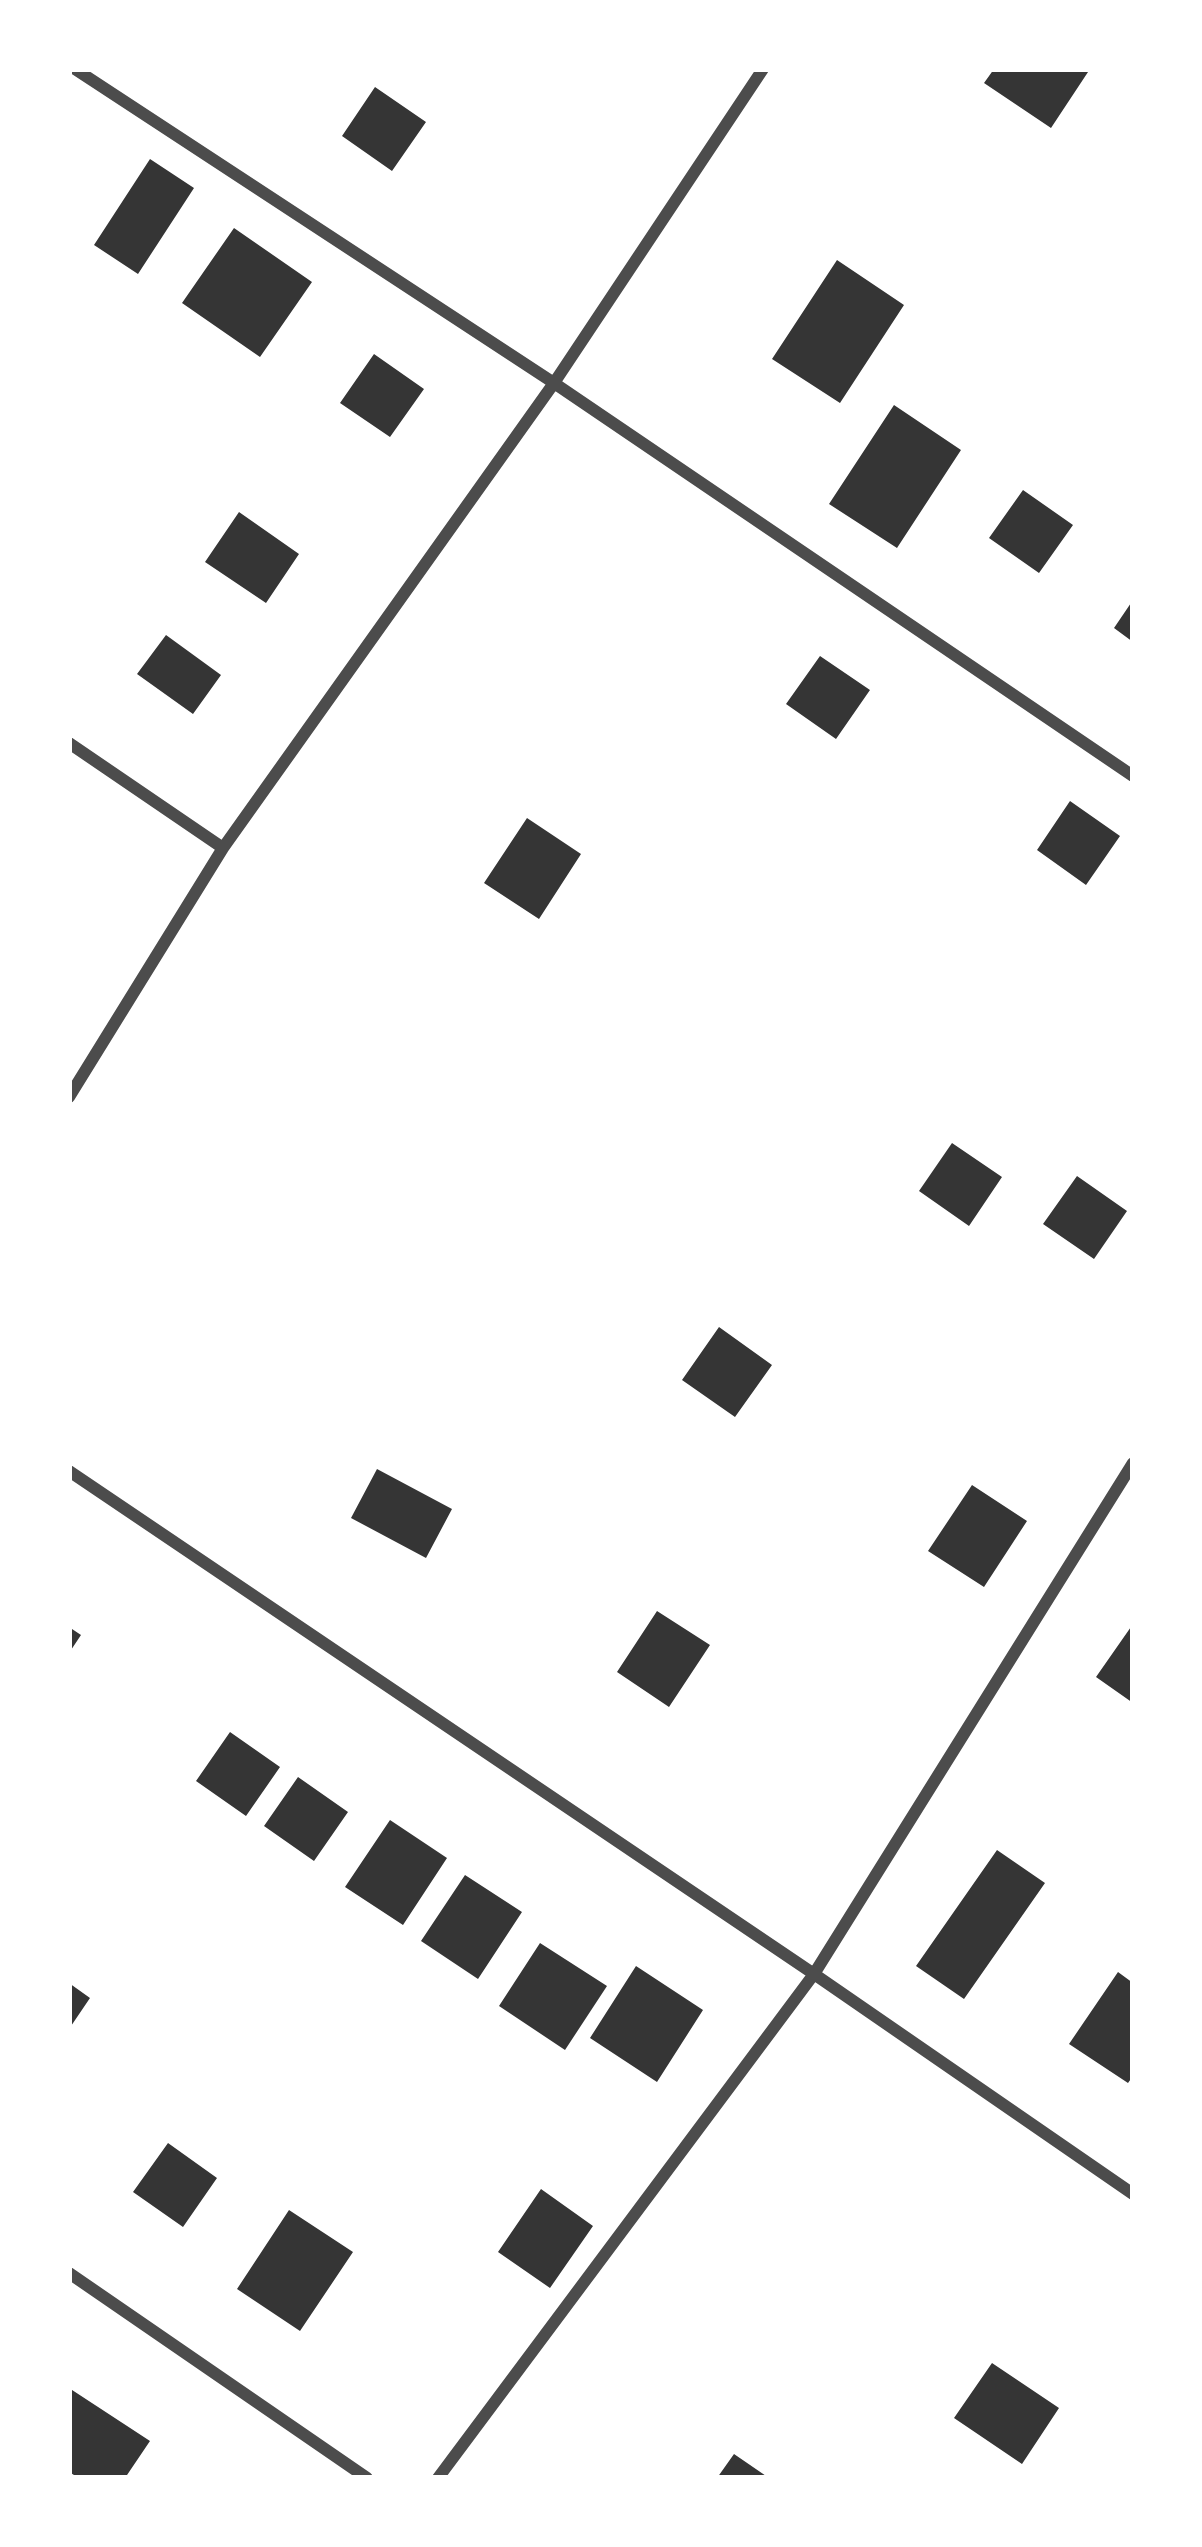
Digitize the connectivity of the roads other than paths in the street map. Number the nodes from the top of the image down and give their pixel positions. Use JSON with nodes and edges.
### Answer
{"nodes":[{"id":1,"x":75,"y":69,"type":"edge"},
{"id":2,"x":764,"y":69,"type":"edge"},
{"id":3,"x":554,"y":383,"type":"junction"},
{"id":4,"x":69,"y":743,"type":"edge"},
{"id":5,"x":1133,"y":776,"type":"edge"},
{"id":6,"x":223,"y":848,"type":"junction"},
{"id":7,"x":69,"y":1097,"type":"edge"},
{"id":8,"x":1133,"y":1463,"type":"edge"},
{"id":9,"x":69,"y":1472,"type":"edge"},
{"id":10,"x":1119,"y":1484,"type":"junction"},
{"id":11,"x":1133,"y":1493,"type":"edge"},
{"id":12,"x":814,"y":1974,"type":"junction"},
{"id":13,"x":1133,"y":2194,"type":"edge"},
{"id":14,"x":69,"y":2273,"type":"edge"},
{"id":15,"x":367,"y":2478,"type":"edge"},
{"id":16,"x":438,"y":2478,"type":"edge"}],
"edges":[{"from":1,"to":3,"type":"street"},
{"from":2,"to":3,"type":"street"},
{"from":3,"to":5,"type":"street"},
{"from":3,"to":6,"type":"street"},
{"from":4,"to":6,"type":"street"},
{"from":6,"to":7,"type":"street"},
{"from":8,"to":10,"type":"street"},
{"from":9,"to":12,"type":"street"},
{"from":10,"to":11,"type":"street"},
{"from":10,"to":12,"type":"street"},
{"from":12,"to":13,"type":"street"},
{"from":12,"to":16,"type":"street"},
{"from":14,"to":15,"type":"street"}]}
